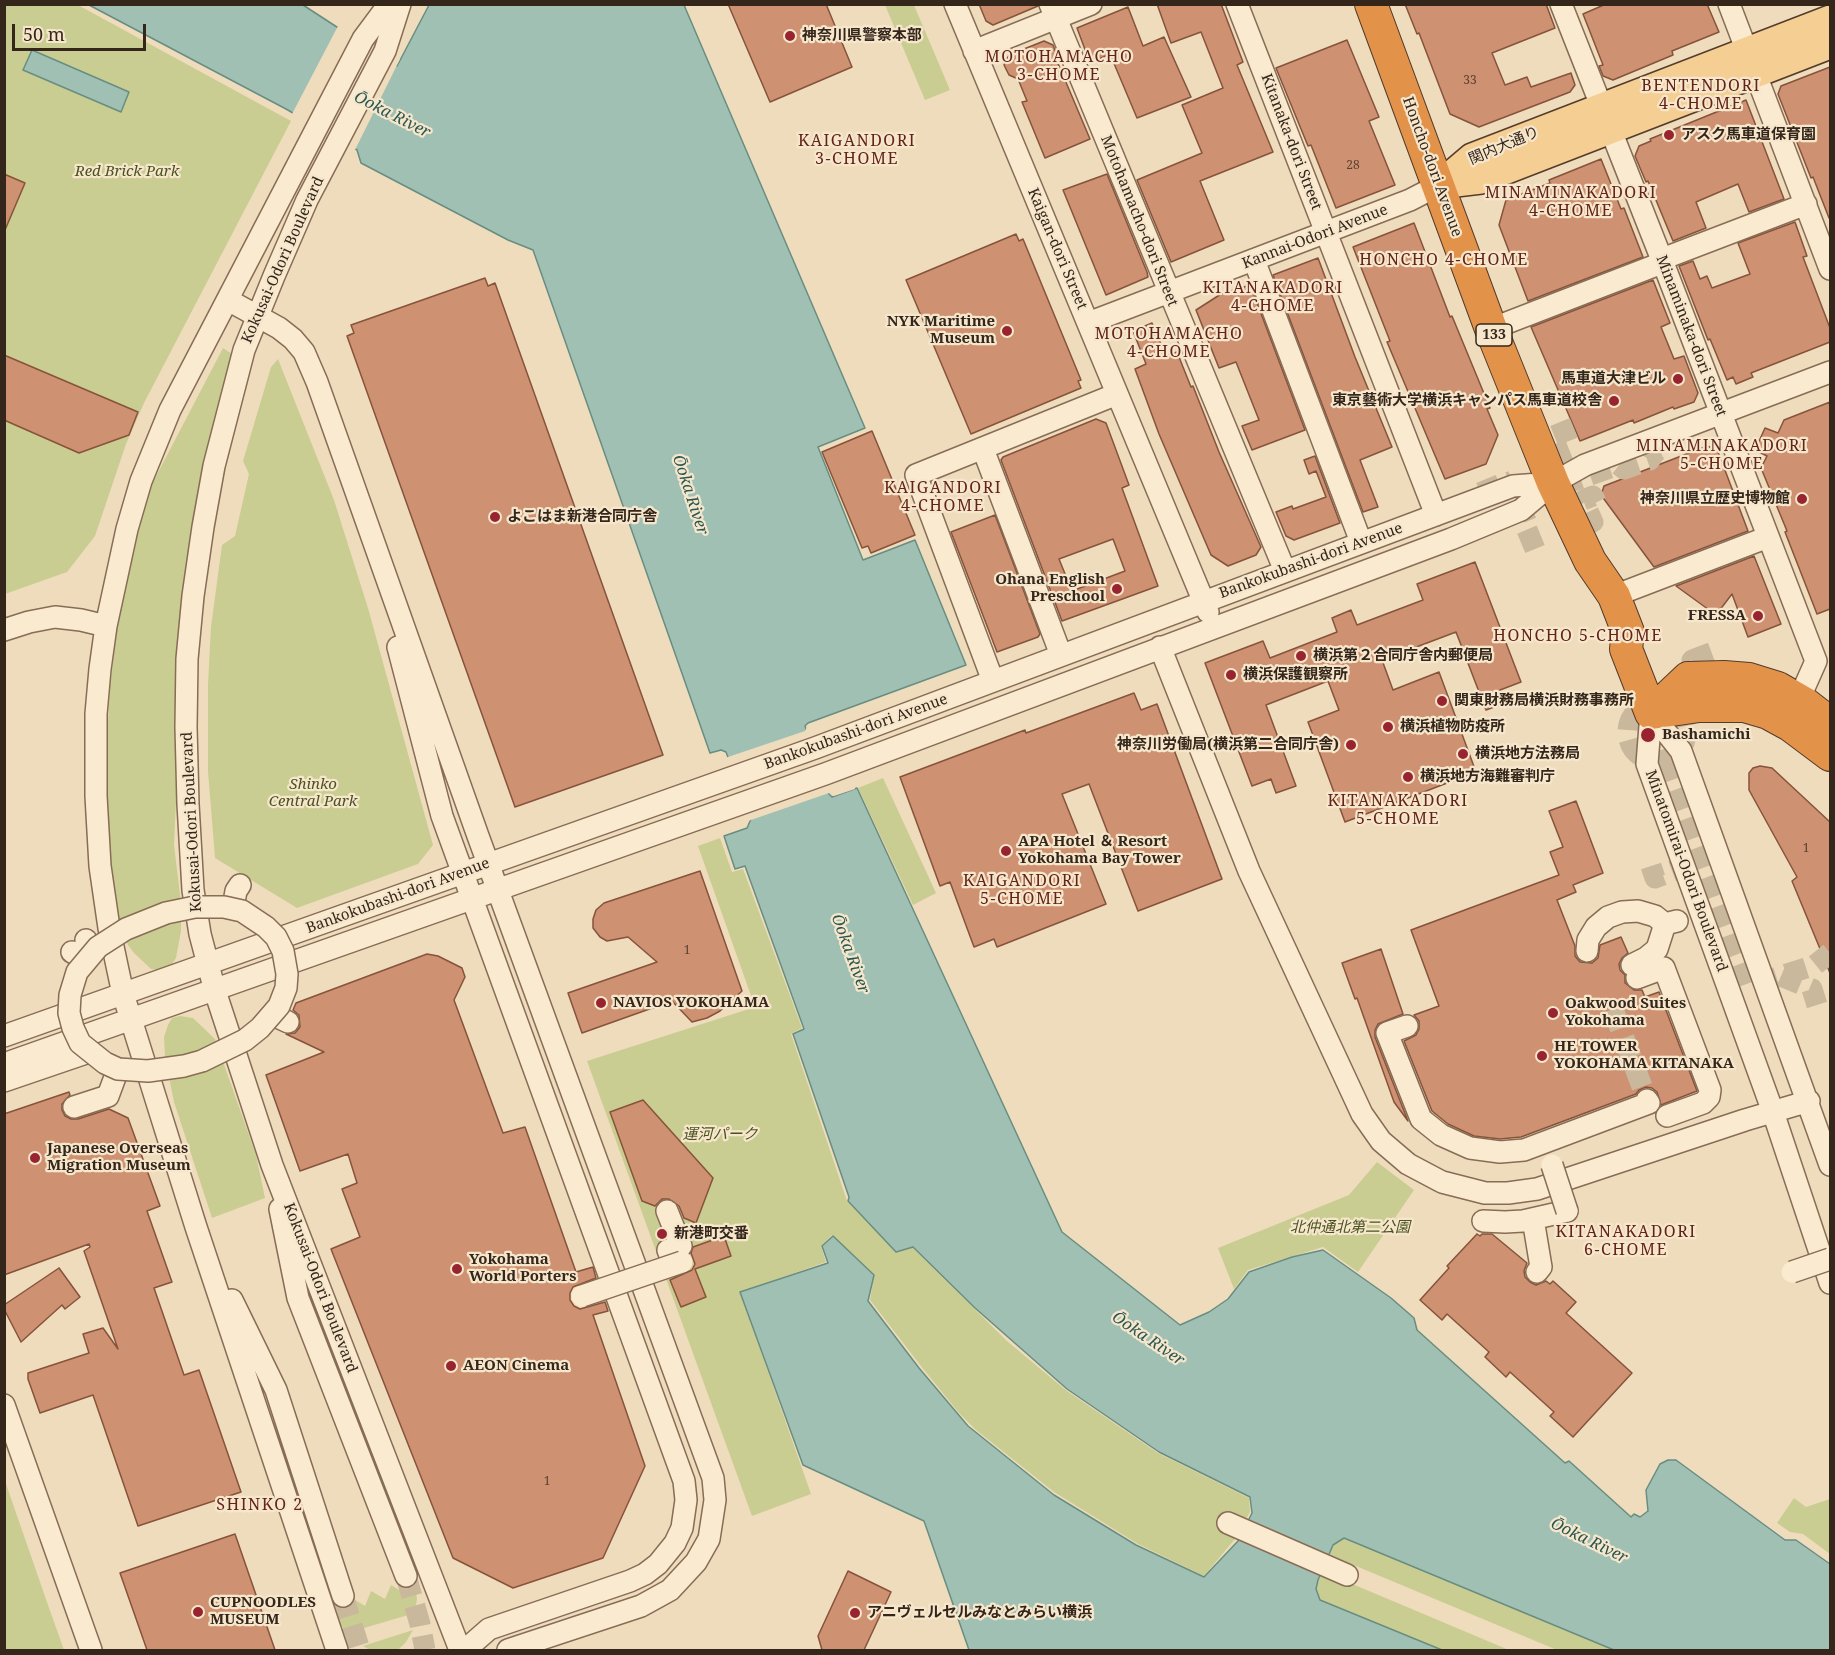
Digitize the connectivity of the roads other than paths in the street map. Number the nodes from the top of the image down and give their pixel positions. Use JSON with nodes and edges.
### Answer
{"nodes":[{"id":1,"x":389,"y":4,"type":"edge"},
{"id":2,"x":400,"y":4,"type":"edge"},
{"id":3,"x":955,"y":4,"type":"edge"},
{"id":4,"x":1091,"y":4,"type":"edge"},
{"id":5,"x":1237,"y":4,"type":"edge"},
{"id":6,"x":1371,"y":4,"type":"edge"},
{"id":7,"x":1561,"y":4,"type":"edge"},
{"id":8,"x":1729,"y":4,"type":"edge"},
{"id":9,"x":1053,"y":11,"type":"edge"},
{"id":10,"x":1830,"y":18,"type":"edge"},
{"id":11,"x":1830,"y":45,"type":"edge"},
{"id":12,"x":974,"y":51,"type":"junction"},
{"id":13,"x":1751,"y":63,"type":"junction"},
{"id":14,"x":1606,"y":118,"type":"junction"},
{"id":15,"x":1439,"y":185,"type":"junction"},
{"id":16,"x":1806,"y":204,"type":"junction"},
{"id":17,"x":1325,"y":232,"type":"junction"},
{"id":18,"x":1254,"y":260,"type":"junction"},
{"id":19,"x":1662,"y":260,"type":"junction"},
{"id":20,"x":1830,"y":269,"type":"edge"},
{"id":21,"x":1169,"y":292,"type":"junction"},
{"id":22,"x":228,"y":300,"type":"junction"},
{"id":23,"x":258,"y":317,"type":"junction"},
{"id":24,"x":1088,"y":324,"type":"junction"},
{"id":25,"x":1491,"y":328,"type":"junction"},
{"id":26,"x":1830,"y":372,"type":"edge"},
{"id":27,"x":1117,"y":394,"type":"junction"},
{"id":28,"x":1721,"y":413,"type":"junction"},
{"id":29,"x":983,"y":449,"type":"junction"},
{"id":30,"x":1553,"y":483,"type":"junction"},
{"id":31,"x":1436,"y":515,"type":"junction"},
{"id":32,"x":371,"y":535,"type":"junction"},
{"id":33,"x":1768,"y":537,"type":"junction"},
{"id":34,"x":1361,"y":542,"type":"junction"},
{"id":35,"x":1590,"y":561,"type":"junction"},
{"id":36,"x":1285,"y":571,"type":"junction"},
{"id":37,"x":1614,"y":596,"type":"junction"},
{"id":38,"x":1204,"y":601,"type":"junction"},
{"id":39,"x":106,"y":626,"type":"junction"},
{"id":40,"x":1214,"y":627,"type":"junction"},
{"id":41,"x":4,"y":630,"type":"edge"},
{"id":42,"x":1160,"y":647,"type":"junction"},
{"id":43,"x":1626,"y":650,"type":"junction"},
{"id":44,"x":1061,"y":655,"type":"junction"},
{"id":45,"x":1823,"y":659,"type":"edge"},
{"id":46,"x":993,"y":681,"type":"junction"},
{"id":47,"x":1803,"y":703,"type":"junction"},
{"id":48,"x":1651,"y":713,"type":"junction"},
{"id":49,"x":1830,"y":723,"type":"edge"},
{"id":50,"x":1830,"y":755,"type":"edge"},
{"id":51,"x":489,"y":864,"type":"junction"},
{"id":52,"x":463,"y":873,"type":"junction"},
{"id":53,"x":240,"y":885,"type":"dead end"},
{"id":54,"x":498,"y":890,"type":"junction"},
{"id":55,"x":472,"y":899,"type":"junction"},
{"id":56,"x":233,"y":908,"type":"junction"},
{"id":57,"x":1587,"y":951,"type":"dead end"},
{"id":58,"x":1661,"y":958,"type":"junction"},
{"id":59,"x":207,"y":964,"type":"junction"},
{"id":60,"x":1635,"y":972,"type":"dead end"},
{"id":61,"x":215,"y":991,"type":"junction"},
{"id":62,"x":123,"y":994,"type":"junction"},
{"id":63,"x":130,"y":1020,"type":"junction"},
{"id":64,"x":1407,"y":1026,"type":"dead end"},
{"id":65,"x":4,"y":1036,"type":"edge"},
{"id":66,"x":89,"y":1052,"type":"junction"},
{"id":67,"x":4,"y":1064,"type":"edge"},
{"id":68,"x":118,"y":1069,"type":"junction"},
{"id":69,"x":4,"y":1081,"type":"edge"},
{"id":70,"x":1647,"y":1100,"type":"dead end"},
{"id":71,"x":1809,"y":1101,"type":"junction"},
{"id":72,"x":74,"y":1107,"type":"dead end"},
{"id":73,"x":1773,"y":1112,"type":"junction"},
{"id":74,"x":1667,"y":1116,"type":"dead end"},
{"id":75,"x":1545,"y":1144,"type":"junction"},
{"id":76,"x":272,"y":1165,"type":"junction"},
{"id":77,"x":1830,"y":1165,"type":"edge"},
{"id":78,"x":667,"y":1211,"type":"dead end"},
{"id":79,"x":1533,"y":1219,"type":"junction"},
{"id":80,"x":1483,"y":1221,"type":"dead end"},
{"id":81,"x":196,"y":1227,"type":"junction"},
{"id":82,"x":1830,"y":1259,"type":"edge"},
{"id":83,"x":1537,"y":1272,"type":"dead end"},
{"id":84,"x":1792,"y":1272,"type":"dead end"},
{"id":85,"x":1830,"y":1283,"type":"edge"},
{"id":86,"x":582,"y":1296,"type":"dead end"},
{"id":87,"x":4,"y":1405,"type":"edge"},
{"id":88,"x":1228,"y":1523,"type":"dead end"},
{"id":89,"x":1347,"y":1575,"type":"dead end"},
{"id":90,"x":406,"y":1576,"type":"tunnel mouth"},
{"id":91,"x":343,"y":1596,"type":"tunnel mouth"},
{"id":92,"x":91,"y":1650,"type":"edge"},
{"id":93,"x":337,"y":1650,"type":"edge"},
{"id":94,"x":460,"y":1650,"type":"edge"},
{"id":95,"x":465,"y":1650,"type":"edge"},
{"id":96,"x":508,"y":1650,"type":"edge"}],
"edges":[{"from":1,"to":22,"type":"street"},
{"from":2,"to":23,"type":"street","name":"Kokusai-Odori Boulevard"},
{"from":3,"to":12,"type":"street","name":"Kaigan-dori Street"},
{"from":4,"to":9,"type":"street"},
{"from":5,"to":17,"type":"street","name":"Kitanaka-dori Street"},
{"from":6,"to":15,"type":"highway","name":"Honcho-dori Avenue","number":"133"},
{"from":7,"to":14,"type":"street","name":"Minaminaka-dori Street"},
{"from":8,"to":13,"type":"street"},
{"from":9,"to":12,"type":"street"},
{"from":9,"to":21,"type":"street","name":"Motohamacho-dori Street"},
{"from":10,"to":13,"type":"main road","name":"関内大通り"},
{"from":11,"to":13,"type":"main road","name":"関内大通り"},
{"from":12,"to":24,"type":"street","name":"Kaigan-dori Street"},
{"from":13,"to":14,"type":"main road","name":"関内大通り"},
{"from":13,"to":16,"type":"street"},
{"from":14,"to":15,"type":"main road","name":"関内大通り"},
{"from":14,"to":19,"type":"street","name":"Minaminaka-dori Street"},
{"from":15,"to":17,"type":"street","name":"Kannai-Odori Avenue"},
{"from":15,"to":25,"type":"highway","name":"Honcho-dori Avenue","number":"133"},
{"from":16,"to":19,"type":"street"},
{"from":16,"to":20,"type":"street"},
{"from":17,"to":18,"type":"street","name":"Kannai-Odori Avenue"},
{"from":17,"to":31,"type":"street","name":"Kitanaka-dori Street"},
{"from":18,"to":21,"type":"street","name":"Kannai-Odori Avenue"},
{"from":18,"to":34,"type":"street"},
{"from":19,"to":25,"type":"street"},
{"from":19,"to":28,"type":"street","name":"Minaminaka-dori Street"},
{"from":21,"to":24,"type":"street","name":"Kannai-Odori Avenue"},
{"from":21,"to":36,"type":"street","name":"Motohamacho-dori Street"},
{"from":22,"to":23,"type":"street"},
{"from":22,"to":39,"type":"street"},
{"from":23,"to":32,"type":"street"},
{"from":23,"to":59,"type":"street","name":"Kokusai-Odori Boulevard"},
{"from":24,"to":27,"type":"street","name":"Kaigan-dori Street"},
{"from":25,"to":30,"type":"highway","name":"Honcho-dori Avenue","number":"133"},
{"from":26,"to":28,"type":"street"},
{"from":27,"to":29,"type":"street"},
{"from":27,"to":38,"type":"street","name":"Kaigan-dori Street"},
{"from":28,"to":30,"type":"street"},
{"from":28,"to":33,"type":"street","name":"Minaminaka-dori Street"},
{"from":29,"to":44,"type":"street"},
{"from":29,"to":46,"type":"street"},
{"from":30,"to":31,"type":"street","name":"Bankokubashi-dori Avenue"},
{"from":30,"to":35,"type":"highway","name":"Honcho-dori Avenue","number":"133"},
{"from":30,"to":40,"type":"street","name":"Bankokubashi-dori Avenue"},
{"from":31,"to":34,"type":"street","name":"Bankokubashi-dori Avenue"},
{"from":32,"to":51,"type":"street"},
{"from":32,"to":52,"type":"street"},
{"from":33,"to":37,"type":"street"},
{"from":33,"to":45,"type":"street","name":"Minaminaka-dori Street"},
{"from":34,"to":36,"type":"street","name":"Bankokubashi-dori Avenue"},
{"from":35,"to":37,"type":"highway","name":"Honcho-dori Avenue","number":"133"},
{"from":35,"to":43,"type":"highway","name":"Honcho-dori Avenue","number":"133"},
{"from":36,"to":38,"type":"street","name":"Bankokubashi-dori Avenue"},
{"from":37,"to":43,"type":"highway","name":"Honcho-dori Avenue","number":"133"},
{"from":38,"to":40,"type":"street","name":"Kaigan-dori Street"},
{"from":38,"to":44,"type":"street","name":"Bankokubashi-dori Avenue"},
{"from":39,"to":41,"type":"street"},
{"from":39,"to":62,"type":"street"},
{"from":40,"to":42,"type":"street","name":"Bankokubashi-dori Avenue"},
{"from":42,"to":54,"type":"street","name":"Bankokubashi-dori Avenue"},
{"from":42,"to":73,"type":"street"},
{"from":43,"to":48,"type":"highway","name":"Honcho-dori Avenue","number":"133"},
{"from":44,"to":46,"type":"street","name":"Bankokubashi-dori Avenue"},
{"from":45,"to":47,"type":"street","name":"Minaminaka-dori Street"},
{"from":46,"to":51,"type":"street","name":"Bankokubashi-dori Avenue"},
{"from":47,"to":48,"type":"highway"},
{"from":47,"to":49,"type":"highway"},
{"from":48,"to":50,"type":"highway"},
{"from":48,"to":71,"type":"street"},
{"from":48,"to":73,"type":"street","name":"Minatomirai-Odori Boulevard"},
{"from":51,"to":52,"type":"street","name":"Bankokubashi-dori Avenue"},
{"from":51,"to":54,"type":"street"},
{"from":52,"to":55,"type":"street"},
{"from":52,"to":59,"type":"street","name":"Bankokubashi-dori Avenue"},
{"from":53,"to":56,"type":"street"},
{"from":54,"to":55,"type":"street","name":"Bankokubashi-dori Avenue"},
{"from":54,"to":96,"type":"street"},
{"from":55,"to":61,"type":"street","name":"Bankokubashi-dori Avenue"},
{"from":55,"to":95,"type":"street"},
{"from":56,"to":66,"type":"street","bridge":true},
{"from":56,"to":68,"type":"street","bridge":true},
{"from":57,"to":58,"type":"street"},
{"from":58,"to":60,"type":"street"},
{"from":58,"to":74,"type":"street"},
{"from":59,"to":61,"type":"street","name":"Kokusai-Odori Boulevard"},
{"from":59,"to":62,"type":"street","name":"Bankokubashi-dori Avenue"},
{"from":61,"to":63,"type":"street","name":"Bankokubashi-dori Avenue"},
{"from":61,"to":76,"type":"street","name":"Kokusai-Odori Boulevard"},
{"from":62,"to":63,"type":"street"},
{"from":62,"to":65,"type":"street","name":"Bankokubashi-dori Avenue"},
{"from":63,"to":67,"type":"street","name":"Bankokubashi-dori Avenue"},
{"from":63,"to":81,"type":"street"},
{"from":64,"to":75,"type":"street"},
{"from":66,"to":68,"type":"street","bridge":true},
{"from":66,"to":69,"type":"street"},
{"from":68,"to":72,"type":"street"},
{"from":70,"to":75,"type":"street"},
{"from":71,"to":73,"type":"street"},
{"from":71,"to":77,"type":"street"},
{"from":73,"to":85,"type":"street","name":"Minatomirai-Odori Boulevard"},
{"from":75,"to":79,"type":"street","bridge":true},
{"from":76,"to":90,"type":"street"},
{"from":76,"to":94,"type":"street","name":"Kokusai-Odori Boulevard"},
{"from":78,"to":86,"type":"street","bridge":true},
{"from":79,"to":80,"type":"street"},
{"from":79,"to":83,"type":"street"},
{"from":81,"to":91,"type":"street"},
{"from":81,"to":93,"type":"street"},
{"from":82,"to":84,"type":"street","bridge":true},
{"from":87,"to":92,"type":"street"},
{"from":88,"to":89,"type":"street"}]}
